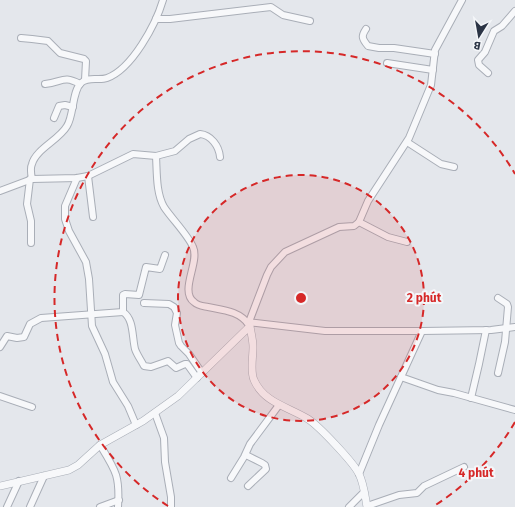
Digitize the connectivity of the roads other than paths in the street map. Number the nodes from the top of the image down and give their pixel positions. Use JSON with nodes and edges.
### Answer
{"nodes":[{"id":1,"x":163,"y":0,"type":"edge"},
{"id":2,"x":462,"y":0,"type":"edge"},
{"id":3,"x":515,"y":11,"type":"edge"},
{"id":4,"x":157,"y":18,"type":"junction"},
{"id":5,"x":310,"y":21,"type":"dead end"},
{"id":6,"x":366,"y":28,"type":"dead end"},
{"id":7,"x":21,"y":38,"type":"dead end"},
{"id":8,"x":435,"y":54,"type":"junction"},
{"id":9,"x":387,"y":63,"type":"dead end"},
{"id":10,"x":433,"y":70,"type":"junction"},
{"id":11,"x":488,"y":73,"type":"dead end"},
{"id":12,"x":82,"y":82,"type":"junction"},
{"id":13,"x":45,"y":84,"type":"dead end"},
{"id":14,"x":73,"y":106,"type":"junction"},
{"id":15,"x":54,"y":118,"type":"dead end"},
{"id":16,"x":407,"y":142,"type":"junction"},
{"id":17,"x":156,"y":156,"type":"junction"},
{"id":18,"x":220,"y":157,"type":"dead end"},
{"id":19,"x":454,"y":167,"type":"dead end"},
{"id":20,"x":88,"y":176,"type":"junction"},
{"id":21,"x":76,"y":178,"type":"junction"},
{"id":22,"x":31,"y":179,"type":"junction"},
{"id":23,"x":0,"y":191,"type":"edge"},
{"id":24,"x":93,"y":217,"type":"dead end"},
{"id":25,"x":359,"y":222,"type":"junction"},
{"id":26,"x":407,"y":242,"type":"dead end"},
{"id":27,"x":31,"y":243,"type":"dead end"},
{"id":28,"x":165,"y":255,"type":"dead end"},
{"id":29,"x":498,"y":298,"type":"dead end"},
{"id":30,"x":144,"y":303,"type":"dead end"},
{"id":31,"x":123,"y":312,"type":"junction"},
{"id":32,"x":91,"y":314,"type":"junction"},
{"id":33,"x":249,"y":324,"type":"junction"},
{"id":34,"x":515,"y":328,"type":"edge"},
{"id":35,"x":507,"y":329,"type":"junction"},
{"id":36,"x":486,"y":330,"type":"junction"},
{"id":37,"x":422,"y":332,"type":"junction"},
{"id":38,"x":0,"y":347,"type":"edge"},
{"id":39,"x":498,"y":373,"type":"dead end"},
{"id":40,"x":199,"y":375,"type":"junction"},
{"id":41,"x":401,"y":377,"type":"junction"},
{"id":42,"x":0,"y":396,"type":"edge"},
{"id":43,"x":470,"y":398,"type":"junction"},
{"id":44,"x":279,"y":405,"type":"junction"},
{"id":45,"x":32,"y":407,"type":"dead end"},
{"id":46,"x":515,"y":410,"type":"edge"},
{"id":47,"x":155,"y":413,"type":"junction"},
{"id":48,"x":136,"y":425,"type":"junction"},
{"id":49,"x":100,"y":445,"type":"junction"},
{"id":50,"x":246,"y":455,"type":"junction"},
{"id":51,"x":464,"y":467,"type":"dead end"},
{"id":52,"x":359,"y":474,"type":"junction"},
{"id":53,"x":44,"y":476,"type":"junction"},
{"id":54,"x":231,"y":478,"type":"dead end"},
{"id":55,"x":19,"y":481,"type":"junction"},
{"id":56,"x":0,"y":486,"type":"edge"},
{"id":57,"x":248,"y":486,"type":"dead end"},
{"id":58,"x":364,"y":492,"type":"junction"},
{"id":59,"x":118,"y":504,"type":"edge"},
{"id":60,"x":7,"y":507,"type":"edge"},
{"id":61,"x":30,"y":507,"type":"edge"},
{"id":62,"x":100,"y":507,"type":"edge"},
{"id":63,"x":171,"y":507,"type":"edge"},
{"id":64,"x":349,"y":507,"type":"edge"},
{"id":65,"x":367,"y":507,"type":"edge"}],
"edges":[{"from":1,"to":4,"type":"street"},
{"from":2,"to":8,"type":"street"},
{"from":3,"to":11,"type":"street"},
{"from":4,"to":5,"type":"street"},
{"from":4,"to":12,"type":"street"},
{"from":6,"to":8,"type":"street"},
{"from":7,"to":12,"type":"street"},
{"from":8,"to":10,"type":"street"},
{"from":9,"to":10,"type":"street"},
{"from":10,"to":16,"type":"street"},
{"from":12,"to":13,"type":"street"},
{"from":12,"to":14,"type":"street"},
{"from":14,"to":15,"type":"street"},
{"from":14,"to":22,"type":"street"},
{"from":16,"to":19,"type":"street"},
{"from":16,"to":25,"type":"street"},
{"from":17,"to":18,"type":"street"},
{"from":17,"to":20,"type":"street"},
{"from":17,"to":33,"type":"street"},
{"from":20,"to":21,"type":"street"},
{"from":20,"to":24,"type":"street"},
{"from":21,"to":22,"type":"street"},
{"from":21,"to":32,"type":"street"},
{"from":22,"to":23,"type":"street"},
{"from":22,"to":27,"type":"street"},
{"from":25,"to":26,"type":"street"},
{"from":25,"to":33,"type":"street"},
{"from":28,"to":31,"type":"street"},
{"from":29,"to":35,"type":"street"},
{"from":30,"to":40,"type":"street"},
{"from":31,"to":32,"type":"street"},
{"from":31,"to":40,"type":"street"},
{"from":32,"to":38,"type":"street"},
{"from":32,"to":48,"type":"street"},
{"from":33,"to":37,"type":"street"},
{"from":33,"to":40,"type":"street"},
{"from":33,"to":44,"type":"street"},
{"from":34,"to":35,"type":"street"},
{"from":35,"to":36,"type":"street"},
{"from":35,"to":39,"type":"street"},
{"from":36,"to":37,"type":"street"},
{"from":36,"to":43,"type":"street"},
{"from":37,"to":41,"type":"street"},
{"from":40,"to":47,"type":"street"},
{"from":41,"to":43,"type":"street"},
{"from":41,"to":52,"type":"street"},
{"from":42,"to":45,"type":"street"},
{"from":43,"to":46,"type":"street"},
{"from":44,"to":50,"type":"street"},
{"from":44,"to":52,"type":"street"},
{"from":47,"to":48,"type":"street"},
{"from":47,"to":63,"type":"street"},
{"from":48,"to":49,"type":"street"},
{"from":49,"to":53,"type":"street"},
{"from":49,"to":59,"type":"street"},
{"from":50,"to":54,"type":"street"},
{"from":50,"to":57,"type":"street"},
{"from":51,"to":65,"type":"street"},
{"from":52,"to":58,"type":"street"},
{"from":53,"to":55,"type":"street"},
{"from":53,"to":61,"type":"street"},
{"from":55,"to":56,"type":"street"},
{"from":55,"to":60,"type":"street"},
{"from":58,"to":64,"type":"street"},
{"from":58,"to":65,"type":"street"},
{"from":59,"to":62,"type":"street"}]}
